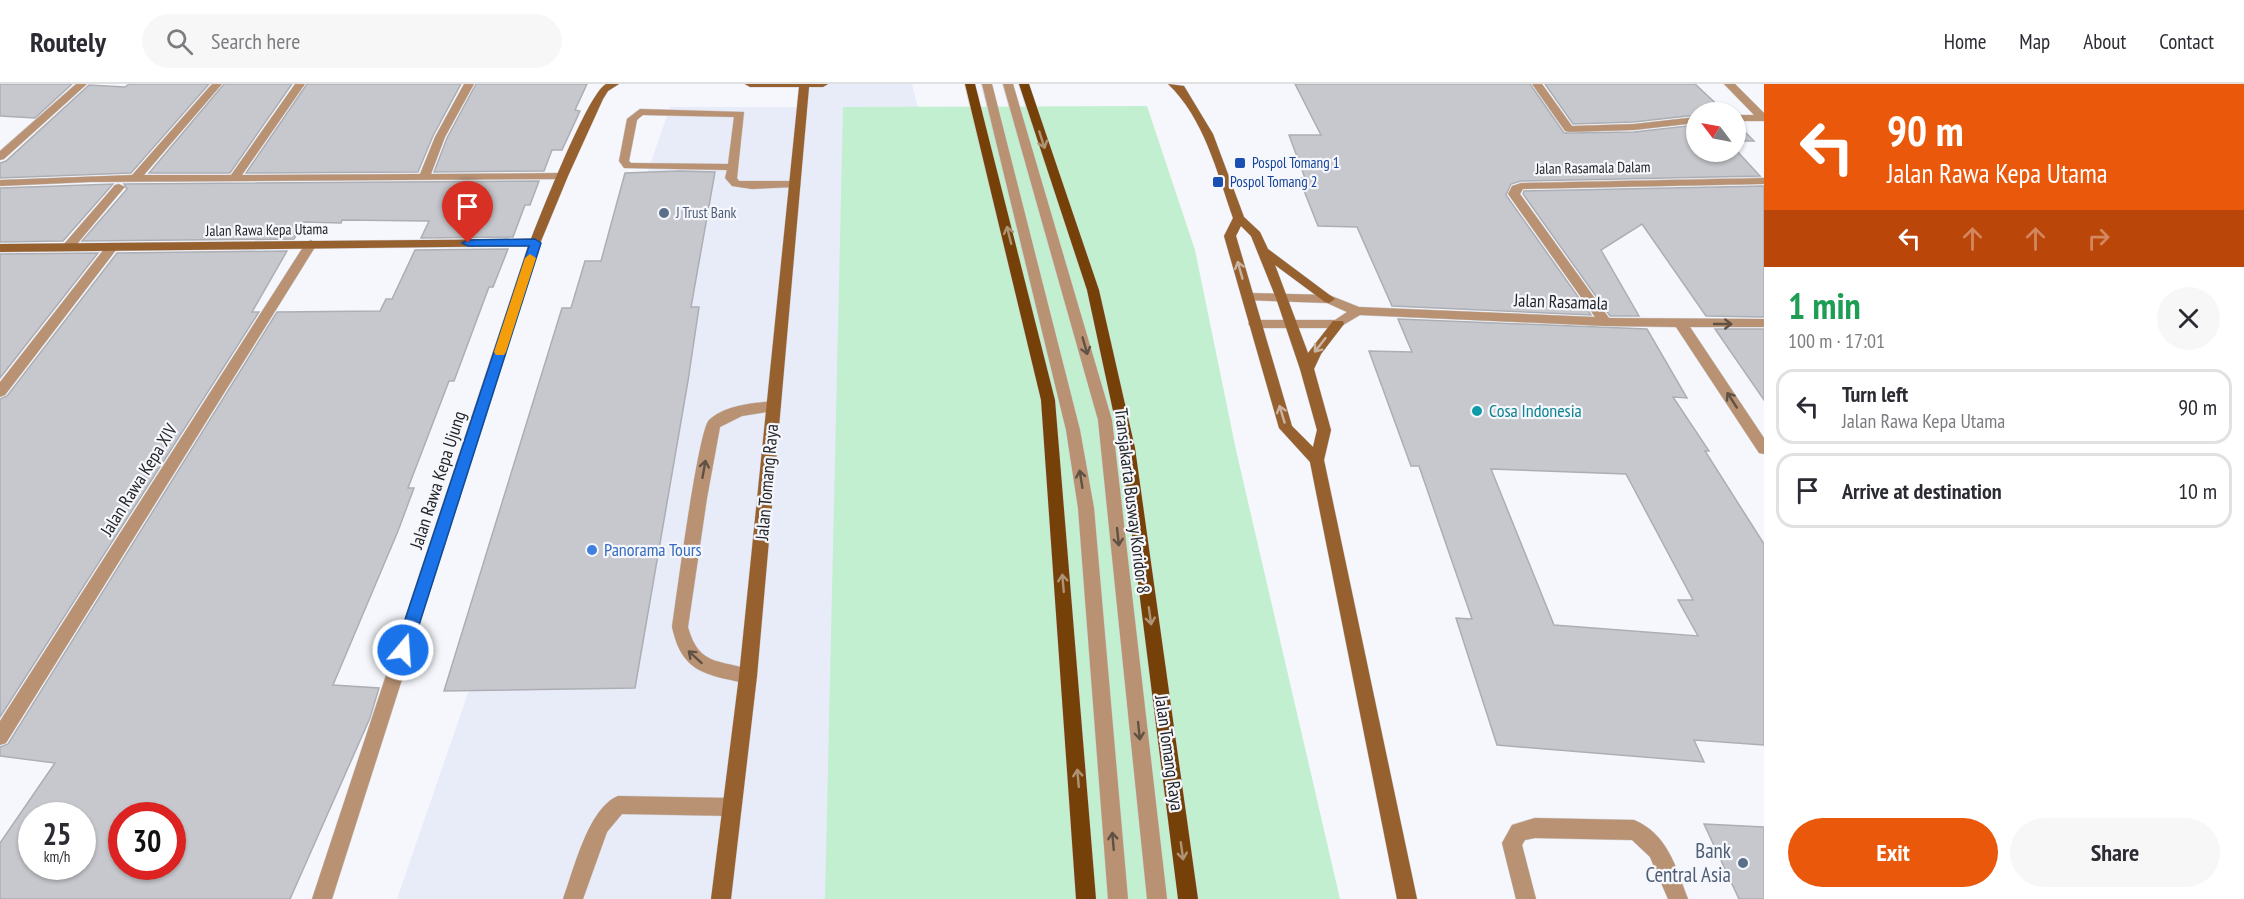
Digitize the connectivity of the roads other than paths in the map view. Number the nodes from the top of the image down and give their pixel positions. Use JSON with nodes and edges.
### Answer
{"nodes":[{"id":1,"x":82,"y":84,"type":"edge"},
{"id":2,"x":217,"y":84,"type":"edge"},
{"id":3,"x":300,"y":84,"type":"edge"},
{"id":4,"x":469,"y":84,"type":"edge"},
{"id":5,"x":614,"y":84,"type":"edge"},
{"id":6,"x":750,"y":84,"type":"edge"},
{"id":7,"x":770,"y":84,"type":"edge"},
{"id":8,"x":824,"y":84,"type":"edge"},
{"id":9,"x":970,"y":84,"type":"edge"},
{"id":10,"x":987,"y":84,"type":"edge"},
{"id":11,"x":1008,"y":84,"type":"edge"},
{"id":12,"x":1024,"y":84,"type":"edge"},
{"id":13,"x":1537,"y":84,"type":"edge"},
{"id":14,"x":1729,"y":84,"type":"edge"},
{"id":15,"x":804,"y":85,"type":"edge"},
{"id":16,"x":1180,"y":86,"type":"edge"},
{"id":17,"x":1746,"y":118,"type":"edge"},
{"id":18,"x":1764,"y":118,"type":"edge"},
{"id":19,"x":1686,"y":121,"type":"edge"},
{"id":20,"x":0,"y":157,"type":"edge"},
{"id":21,"x":734,"y":167,"type":"junction"},
{"id":22,"x":562,"y":176,"type":"junction"},
{"id":23,"x":234,"y":178,"type":"junction"},
{"id":24,"x":424,"y":178,"type":"junction"},
{"id":25,"x":135,"y":179,"type":"junction"},
{"id":26,"x":1764,"y":181,"type":"edge"},
{"id":27,"x":0,"y":183,"type":"edge"},
{"id":28,"x":795,"y":184,"type":"junction"},
{"id":29,"x":119,"y":187,"type":"dead end"},
{"id":30,"x":1239,"y":218,"type":"junction"},
{"id":31,"x":535,"y":243,"type":"junction"},
{"id":32,"x":311,"y":244,"type":"junction"},
{"id":33,"x":68,"y":247,"type":"junction"},
{"id":34,"x":112,"y":247,"type":"junction"},
{"id":35,"x":0,"y":248,"type":"edge"},
{"id":36,"x":1263,"y":251,"type":"junction"},
{"id":37,"x":1248,"y":297,"type":"junction"},
{"id":38,"x":1282,"y":298,"type":"junction"},
{"id":39,"x":1329,"y":299,"type":"junction"},
{"id":40,"x":1357,"y":311,"type":"junction"},
{"id":41,"x":1605,"y":322,"type":"junction"},
{"id":42,"x":1764,"y":323,"type":"edge"},
{"id":43,"x":1254,"y":324,"type":"junction"},
{"id":44,"x":1289,"y":324,"type":"junction"},
{"id":45,"x":1338,"y":324,"type":"junction"},
{"id":46,"x":1681,"y":324,"type":"junction"},
{"id":47,"x":1307,"y":369,"type":"junction"},
{"id":48,"x":0,"y":392,"type":"edge"},
{"id":49,"x":774,"y":406,"type":"junction"},
{"id":50,"x":1764,"y":449,"type":"edge"},
{"id":51,"x":1317,"y":460,"type":"junction"},
{"id":52,"x":748,"y":676,"type":"junction"},
{"id":53,"x":0,"y":737,"type":"edge"},
{"id":54,"x":732,"y":807,"type":"junction"},
{"id":55,"x":322,"y":899,"type":"edge"},
{"id":56,"x":573,"y":899,"type":"edge"},
{"id":57,"x":721,"y":899,"type":"edge"},
{"id":58,"x":1086,"y":899,"type":"edge"},
{"id":59,"x":1118,"y":899,"type":"edge"},
{"id":60,"x":1157,"y":899,"type":"edge"},
{"id":61,"x":1188,"y":899,"type":"edge"},
{"id":62,"x":1407,"y":899,"type":"edge"},
{"id":63,"x":1526,"y":899,"type":"edge"},
{"id":64,"x":1678,"y":899,"type":"edge"}],
"edges":[{"from":1,"to":20,"type":"street"},
{"from":2,"to":25,"type":"street"},
{"from":3,"to":23,"type":"street"},
{"from":4,"to":24,"type":"street"},
{"from":5,"to":22,"type":"street","name":"Jalan Rawa Kepa Ujung"},
{"from":6,"to":7,"type":"street"},
{"from":7,"to":15,"type":"street"},
{"from":8,"to":15,"type":"street"},
{"from":58,"to":9,"type":"main road","one_way":true},
{"from":59,"to":10,"type":"street","one_way":true},
{"from":11,"to":60,"type":"street","name":"Transjakarta Busway Koridor 8","one_way":true},
{"from":12,"to":61,"type":"main road","name":"Jalan Tomang Raya","one_way":true},
{"from":13,"to":19,"type":"street"},
{"from":14,"to":18,"type":"street"},
{"from":15,"to":28,"type":"street","name":"Jalan Tomang Raya"},
{"from":16,"to":30,"type":"street"},
{"from":17,"to":18,"type":"street"},
{"from":21,"to":21,"type":"street"},
{"from":21,"to":28,"type":"street"},
{"from":22,"to":24,"type":"street"},
{"from":22,"to":31,"type":"street","name":"Jalan Rawa Kepa Ujung"},
{"from":23,"to":24,"type":"street"},
{"from":23,"to":25,"type":"street"},
{"from":25,"to":27,"type":"street"},
{"from":26,"to":41,"type":"street","name":"Jalan Rasamala Dalam"},
{"from":28,"to":49,"type":"street","name":"Jalan Tomang Raya"},
{"from":29,"to":33,"type":"street"},
{"from":30,"to":36,"type":"street"},
{"from":37,"to":30,"type":"street","one_way":true},
{"from":31,"to":32,"type":"street","name":"Jalan Rawa Kepa Utama"},
{"from":31,"to":55,"type":"street","name":"Jalan Rawa Kepa Ujung"},
{"from":32,"to":34,"type":"street","name":"Jalan Rawa Kepa Utama"},
{"from":32,"to":53,"type":"street","name":"Jalan Rawa Kepa XIV"},
{"from":33,"to":34,"type":"street","name":"Jalan Rawa Kepa Utama"},
{"from":33,"to":35,"type":"street","name":"Jalan Rawa Kepa Utama"},
{"from":34,"to":48,"type":"street"},
{"from":36,"to":38,"type":"street"},
{"from":36,"to":39,"type":"street"},
{"from":37,"to":38,"type":"street","name":"Jalan Rasamala"},
{"from":37,"to":43,"type":"street"},
{"from":38,"to":39,"type":"street","name":"Jalan Rasamala"},
{"from":38,"to":44,"type":"street"},
{"from":39,"to":40,"type":"street","name":"Jalan Rasamala"},
{"from":40,"to":41,"type":"street","name":"Jalan Rasamala"},
{"from":40,"to":45,"type":"street"},
{"from":41,"to":46,"type":"street","name":"Jalan Rasamala"},
{"from":46,"to":42,"type":"street","name":"Jalan Rasamala","one_way":true},
{"from":43,"to":44,"type":"street"},
{"from":51,"to":43,"type":"street","one_way":true},
{"from":44,"to":45,"type":"street"},
{"from":44,"to":47,"type":"street"},
{"from":45,"to":47,"type":"street","one_way":true},
{"from":50,"to":46,"type":"street","one_way":true},
{"from":47,"to":51,"type":"street"},
{"from":49,"to":52,"type":"street","name":"Jalan Tomang Raya"},
{"from":52,"to":49,"type":"street","one_way":true},
{"from":51,"to":62,"type":"street"},
{"from":52,"to":54,"type":"street","name":"Jalan Tomang Raya"},
{"from":54,"to":56,"type":"street"},
{"from":54,"to":57,"type":"street","name":"Jalan Tomang Raya"},
{"from":63,"to":64,"type":"street"}]}
